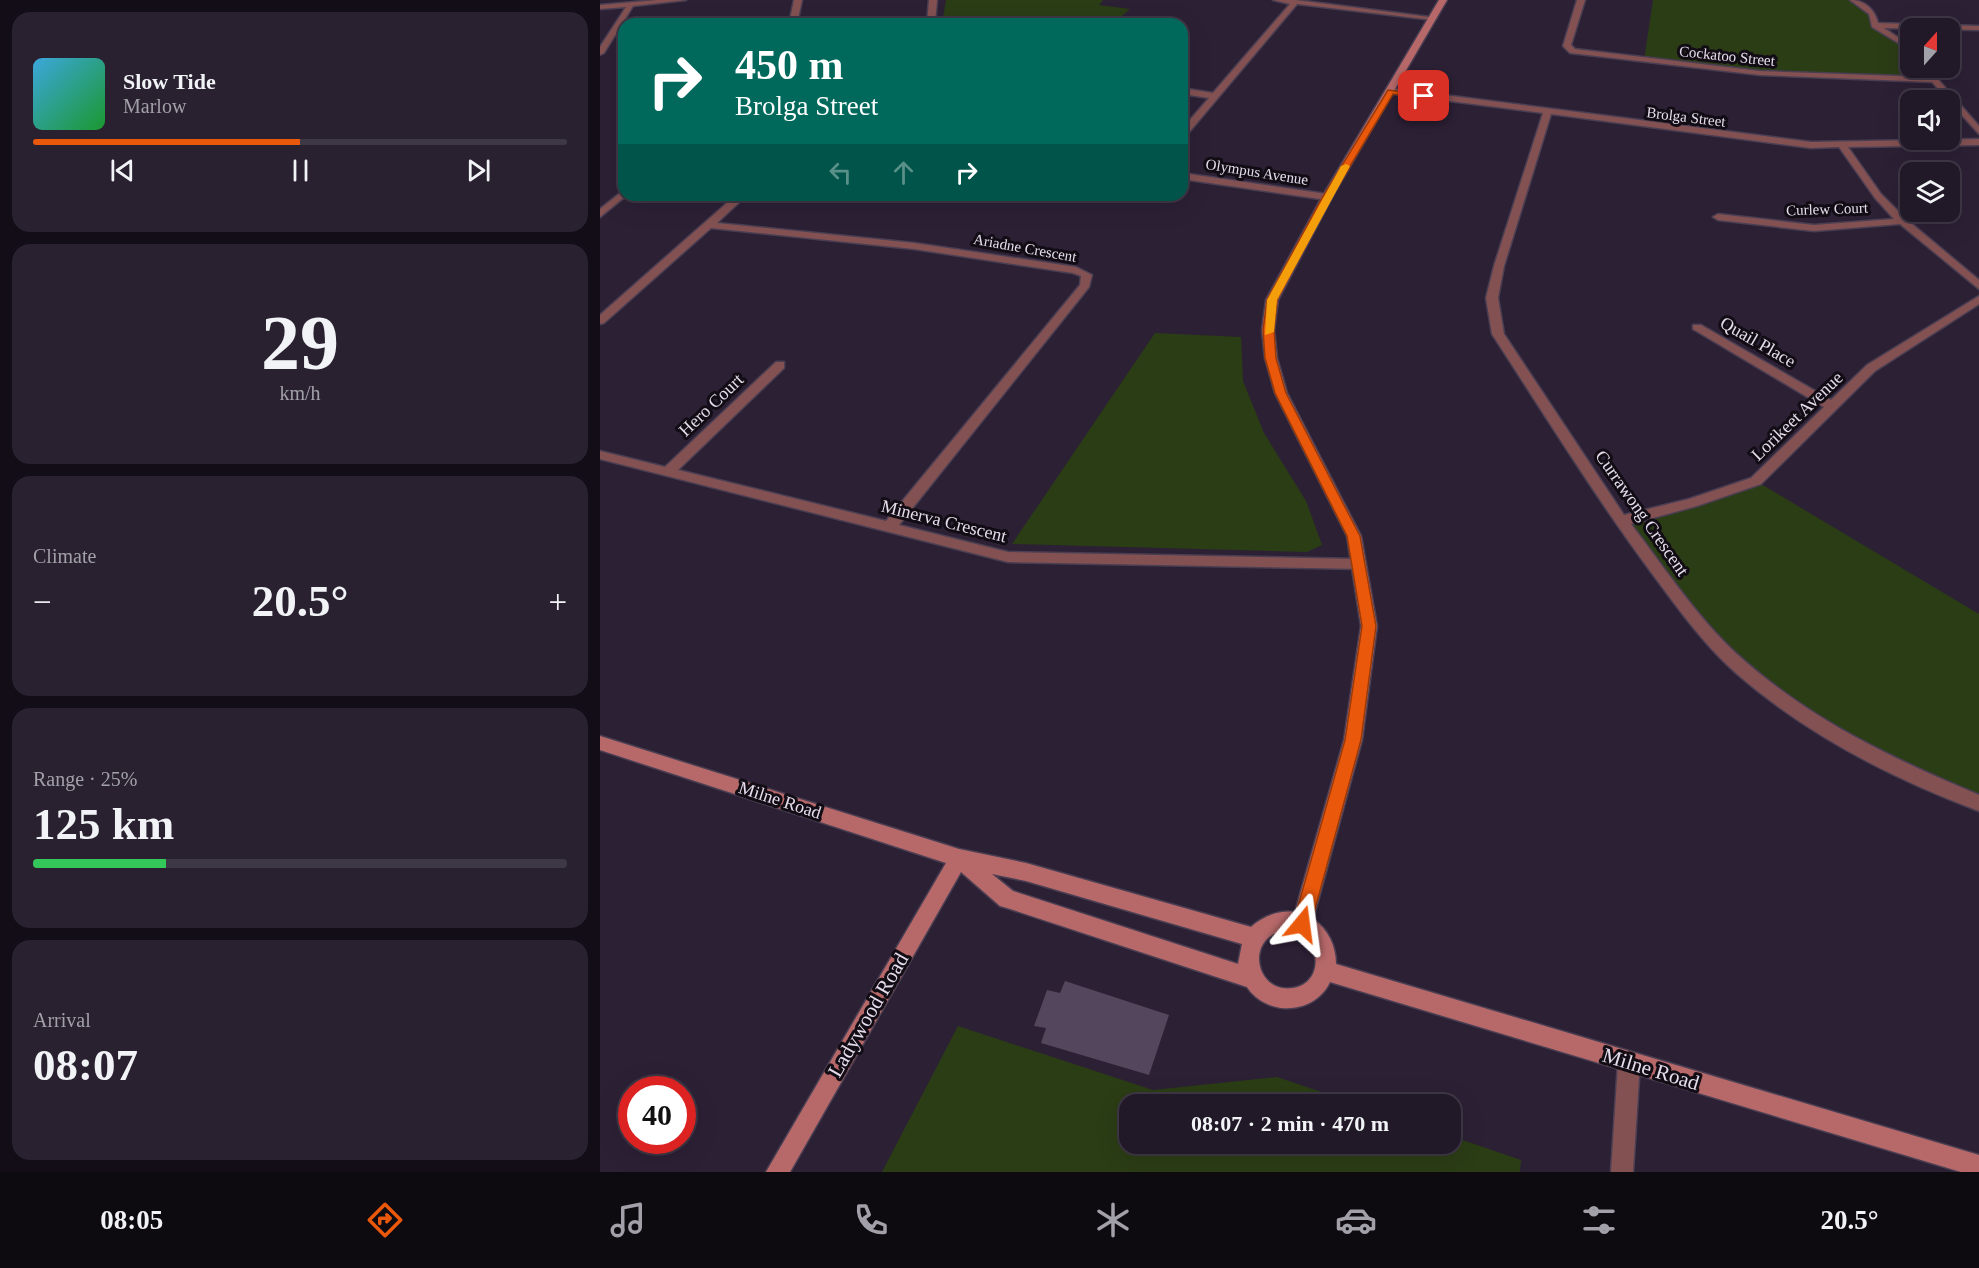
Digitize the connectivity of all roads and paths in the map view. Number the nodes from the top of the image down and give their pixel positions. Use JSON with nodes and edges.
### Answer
{"nodes":[{"id":1,"x":682,"y":0,"type":"edge"},
{"id":2,"x":798,"y":0,"type":"edge"},
{"id":3,"x":933,"y":0,"type":"edge"},
{"id":4,"x":1277,"y":0,"type":"edge"},
{"id":5,"x":1443,"y":0,"type":"edge"},
{"id":6,"x":1581,"y":0,"type":"edge"},
{"id":7,"x":1854,"y":0,"type":"edge"},
{"id":8,"x":1295,"y":2,"type":"junction"},
{"id":9,"x":631,"y":4,"type":"junction"},
{"id":10,"x":600,"y":7,"type":"edge"},
{"id":11,"x":622,"y":18,"type":"edge"},
{"id":12,"x":794,"y":18,"type":"edge"},
{"id":13,"x":932,"y":18,"type":"edge"},
{"id":14,"x":1433,"y":18,"type":"junction"},
{"id":15,"x":618,"y":25,"type":"edge"},
{"id":16,"x":1875,"y":25,"type":"junction"},
{"id":17,"x":1979,"y":28,"type":"edge"},
{"id":18,"x":1900,"y":40,"type":"edge"},
{"id":19,"x":600,"y":53,"type":"edge"},
{"id":20,"x":1935,"y":80,"type":"joint"},
{"id":21,"x":1188,"y":92,"type":"edge"},
{"id":22,"x":1390,"y":92,"type":"junction"},
{"id":23,"x":1214,"y":96,"type":"junction"},
{"id":24,"x":1547,"y":113,"type":"junction"},
{"id":25,"x":1188,"y":128,"type":"edge"},
{"id":26,"x":1979,"y":130,"type":"edge"},
{"id":27,"x":1979,"y":142,"type":"edge"},
{"id":28,"x":1843,"y":146,"type":"junction"},
{"id":29,"x":1188,"y":177,"type":"edge"},
{"id":30,"x":618,"y":198,"type":"edge"},
{"id":31,"x":1327,"y":198,"type":"junction"},
{"id":32,"x":736,"y":201,"type":"edge"},
{"id":33,"x":600,"y":214,"type":"edge"},
{"id":34,"x":1718,"y":217,"type":"dead end"},
{"id":35,"x":1900,"y":219,"type":"edge"},
{"id":36,"x":1900,"y":221,"type":"edge"},
{"id":37,"x":1903,"y":222,"type":"edge"},
{"id":38,"x":710,"y":225,"type":"junction"},
{"id":39,"x":1979,"y":286,"type":"edge"},
{"id":40,"x":1979,"y":299,"type":"edge"},
{"id":41,"x":600,"y":321,"type":"edge"},
{"id":42,"x":1697,"y":327,"type":"dead end"},
{"id":43,"x":780,"y":364,"type":"dead end"},
{"id":44,"x":1832,"y":406,"type":"junction"},
{"id":45,"x":600,"y":455,"type":"edge"},
{"id":46,"x":667,"y":471,"type":"junction"},
{"id":47,"x":1621,"y":520,"type":"junction"},
{"id":48,"x":889,"y":527,"type":"junction"},
{"id":49,"x":1358,"y":565,"type":"junction"},
{"id":50,"x":600,"y":743,"type":"edge"},
{"id":51,"x":1979,"y":803,"type":"edge"},
{"id":52,"x":959,"y":858,"type":"junction"},
{"id":53,"x":1302,"y":924,"type":"junction"},
{"id":54,"x":1254,"y":938,"type":"junction"},
{"id":55,"x":1323,"y":970,"type":"junction"},
{"id":56,"x":1252,"y":979,"type":"junction"},
{"id":57,"x":1629,"y":1063,"type":"junction"},
{"id":58,"x":1979,"y":1166,"type":"edge"},
{"id":59,"x":777,"y":1172,"type":"edge"},
{"id":60,"x":1622,"y":1172,"type":"edge"}],
"edges":[{"from":1,"to":9,"type":"street"},
{"from":2,"to":12,"type":"street"},
{"from":3,"to":13,"type":"street"},
{"from":4,"to":8,"type":"street"},
{"from":5,"to":14,"type":"street"},
{"from":6,"to":20,"type":"street","name":"Cockatoo Street"},
{"from":7,"to":16,"type":"street"},
{"from":8,"to":14,"type":"street"},
{"from":8,"to":23,"type":"street"},
{"from":9,"to":10,"type":"street"},
{"from":9,"to":11,"type":"street"},
{"from":14,"to":22,"type":"street"},
{"from":15,"to":19,"type":"street"},
{"from":16,"to":17,"type":"street"},
{"from":16,"to":18,"type":"street"},
{"from":20,"to":26,"type":"street"},
{"from":21,"to":23,"type":"street"},
{"from":22,"to":24,"type":"street","name":"Brolga Street"},
{"from":22,"to":31,"type":"street"},
{"from":23,"to":25,"type":"street"},
{"from":24,"to":28,"type":"street","name":"Brolga Street"},
{"from":24,"to":47,"type":"street","name":"Currawong Crescent"},
{"from":27,"to":28,"type":"street","name":"Brolga Street"},
{"from":28,"to":35,"type":"street"},
{"from":29,"to":31,"type":"street","name":"Olympus Avenue"},
{"from":30,"to":33,"type":"street"},
{"from":31,"to":49,"type":"street"},
{"from":32,"to":38,"type":"street"},
{"from":34,"to":36,"type":"street","name":"Curlew Court"},
{"from":37,"to":39,"type":"street"},
{"from":38,"to":41,"type":"street"},
{"from":38,"to":48,"type":"street","name":"Ariadne Crescent"},
{"from":40,"to":44,"type":"street","name":"Lorikeet Avenue"},
{"from":42,"to":44,"type":"street","name":"Quail Place"},
{"from":43,"to":46,"type":"street","name":"Hero Court"},
{"from":44,"to":47,"type":"street","name":"Lorikeet Avenue"},
{"from":45,"to":46,"type":"street","name":"Minerva Crescent"},
{"from":46,"to":48,"type":"street","name":"Minerva Crescent"},
{"from":47,"to":51,"type":"street","name":"Currawong Crescent"},
{"from":48,"to":49,"type":"street","name":"Minerva Crescent"},
{"from":49,"to":53,"type":"street"},
{"from":50,"to":52,"type":"street","name":"Milne Road"},
{"from":52,"to":54,"type":"street","name":"Milne Road"},
{"from":52,"to":56,"type":"street","name":"Milne Road"},
{"from":52,"to":59,"type":"street","name":"Ladywood Road"},
{"from":53,"to":54,"type":"street"},
{"from":53,"to":55,"type":"street"},
{"from":54,"to":56,"type":"street"},
{"from":55,"to":56,"type":"street"},
{"from":55,"to":57,"type":"street","name":"Milne Road"},
{"from":57,"to":58,"type":"street","name":"Milne Road"},
{"from":57,"to":60,"type":"street"}]}
